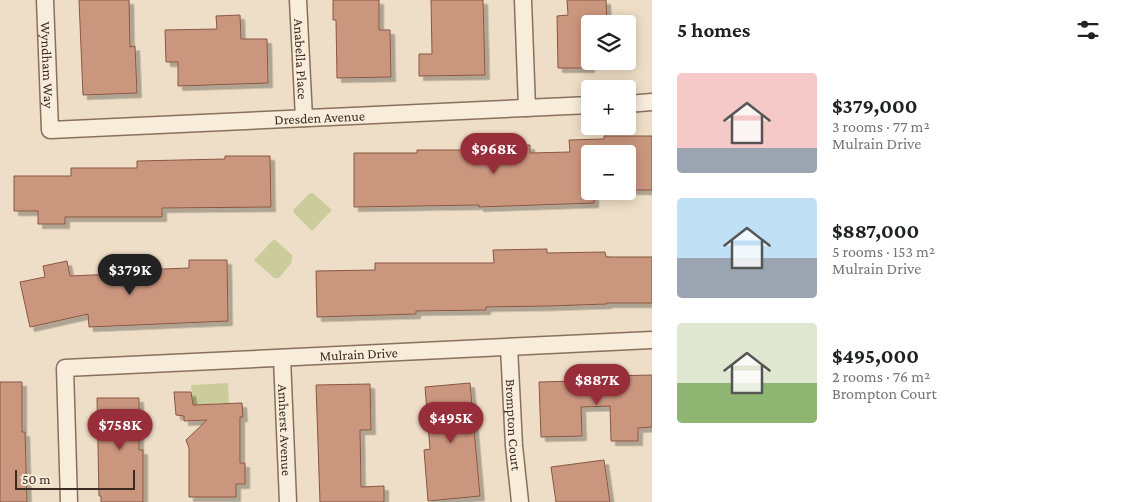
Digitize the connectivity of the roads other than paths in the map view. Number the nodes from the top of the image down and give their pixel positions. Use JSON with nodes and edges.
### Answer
{"nodes":[{"id":1,"x":45,"y":0,"type":"edge"},
{"id":2,"x":298,"y":0,"type":"edge"},
{"id":3,"x":523,"y":0,"type":"edge"},
{"id":4,"x":652,"y":102,"type":"edge"},
{"id":5,"x":636,"y":103,"type":"edge"},
{"id":6,"x":581,"y":105,"type":"edge"},
{"id":7,"x":527,"y":108,"type":"junction"},
{"id":8,"x":304,"y":118,"type":"junction"},
{"id":9,"x":50,"y":130,"type":"joint"},
{"id":10,"x":652,"y":340,"type":"edge"},
{"id":11,"x":508,"y":347,"type":"junction"},
{"id":12,"x":282,"y":358,"type":"junction"},
{"id":13,"x":69,"y":502,"type":"edge"},
{"id":14,"x":288,"y":502,"type":"edge"},
{"id":15,"x":520,"y":502,"type":"edge"}],
"edges":[{"from":1,"to":9,"type":"street","name":"Wyndham Way"},
{"from":2,"to":8,"type":"street","name":"Anabella Place"},
{"from":3,"to":7,"type":"street"},
{"from":4,"to":5,"type":"street"},
{"from":6,"to":7,"type":"street","name":"Dresden Avenue"},
{"from":7,"to":8,"type":"street","name":"Dresden Avenue"},
{"from":8,"to":9,"type":"street","name":"Dresden Avenue"},
{"from":10,"to":11,"type":"street","name":"Mulrain Drive"},
{"from":11,"to":12,"type":"street","name":"Mulrain Drive"},
{"from":11,"to":15,"type":"street","name":"Brompton Court"},
{"from":12,"to":13,"type":"street","name":"Mulrain Drive"},
{"from":12,"to":14,"type":"street","name":"Amherst Avenue"}]}
